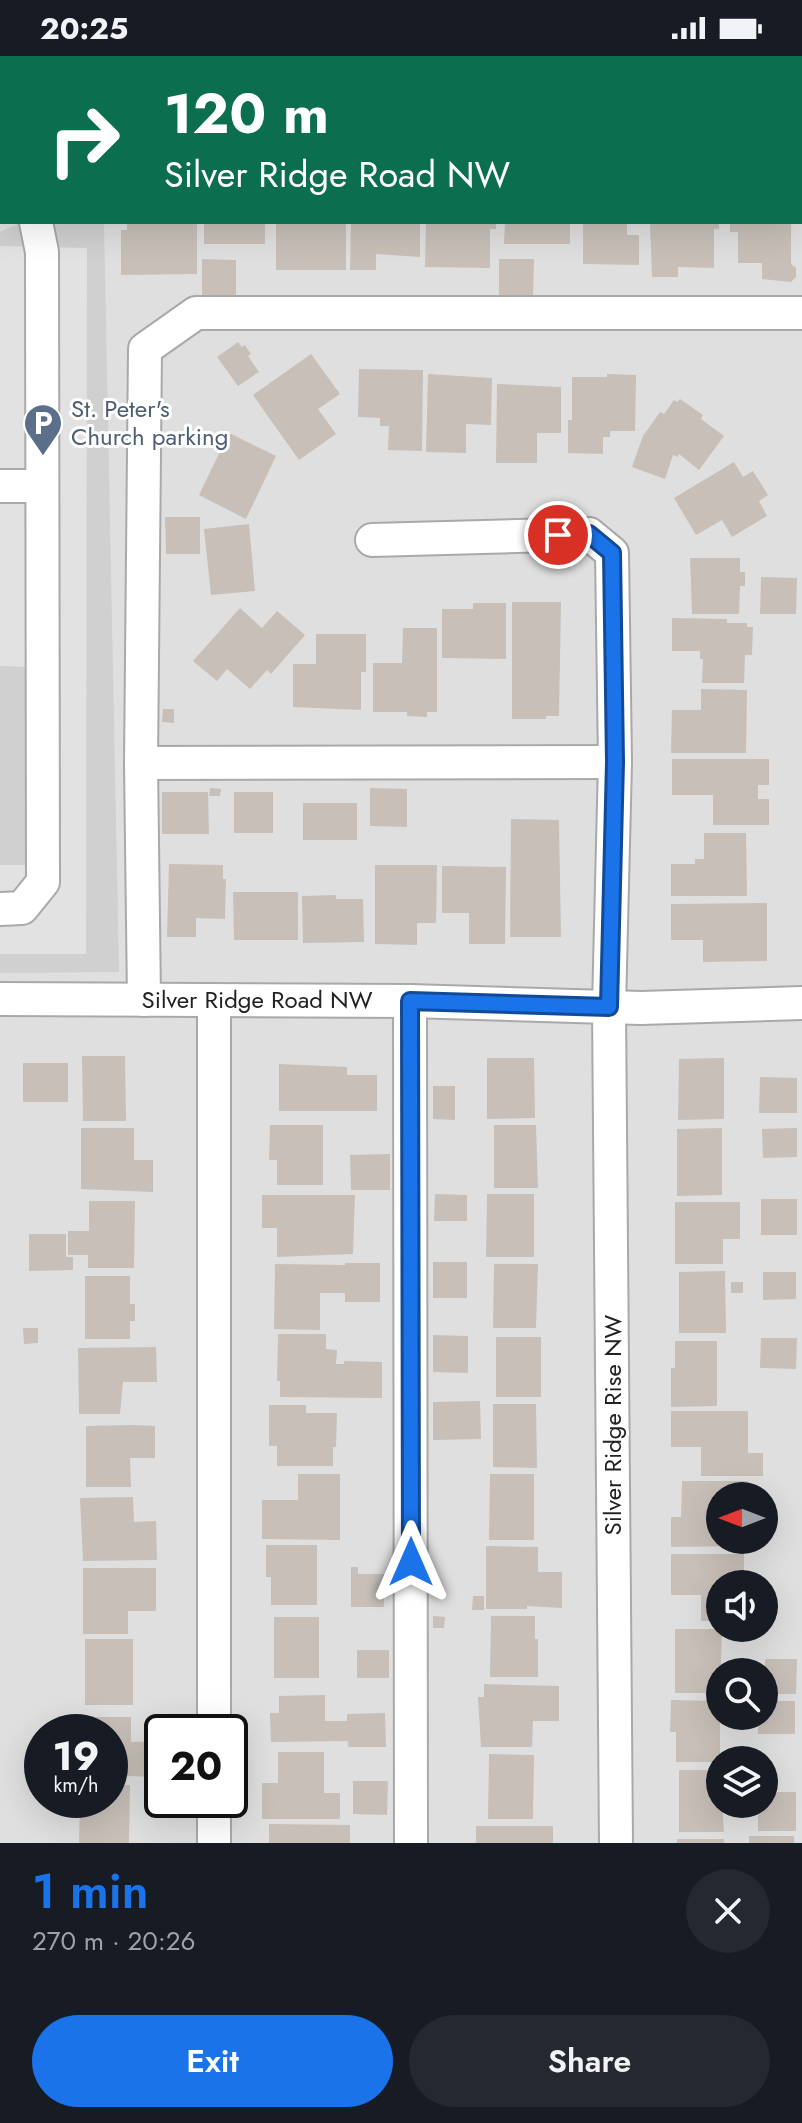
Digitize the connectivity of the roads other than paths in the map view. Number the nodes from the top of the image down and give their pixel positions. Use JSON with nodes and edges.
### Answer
{"nodes":[{"id":1,"x":36,"y":224,"type":"edge"},
{"id":2,"x":802,"y":313,"type":"edge"},
{"id":3,"x":0,"y":486,"type":"edge"},
{"id":4,"x":42,"y":486,"type":"junction"},
{"id":5,"x":372,"y":540,"type":"dead end"},
{"id":6,"x":615,"y":762,"type":"junction"},
{"id":7,"x":141,"y":763,"type":"junction"},
{"id":8,"x":0,"y":909,"type":"edge"},
{"id":9,"x":0,"y":999,"type":"edge"},
{"id":10,"x":144,"y":1000,"type":"junction"},
{"id":11,"x":214,"y":1000,"type":"junction"},
{"id":12,"x":410,"y":1001,"type":"junction"},
{"id":13,"x":802,"y":1003,"type":"edge"},
{"id":14,"x":609,"y":1007,"type":"junction"},
{"id":15,"x":214,"y":1714,"type":"edge"},
{"id":16,"x":214,"y":1818,"type":"edge"},
{"id":17,"x":214,"y":1843,"type":"edge"},
{"id":18,"x":411,"y":1843,"type":"edge"},
{"id":19,"x":616,"y":1843,"type":"edge"}],
"edges":[{"from":1,"to":4,"type":"street"},
{"from":2,"to":7,"type":"street"},
{"from":3,"to":4,"type":"street"},
{"from":4,"to":8,"type":"street"},
{"from":5,"to":6,"type":"street","name":"Silver Ridge Rise NW"},
{"from":6,"to":7,"type":"street"},
{"from":6,"to":14,"type":"street","name":"Silver Ridge Rise NW"},
{"from":7,"to":10,"type":"street"},
{"from":9,"to":10,"type":"street","name":"Silver Ridge Road NW"},
{"from":10,"to":11,"type":"street","name":"Silver Ridge Road NW"},
{"from":11,"to":12,"type":"street","name":"Silver Ridge Road NW"},
{"from":11,"to":15,"type":"street"},
{"from":12,"to":14,"type":"street","name":"Silver Ridge Road NW"},
{"from":12,"to":18,"type":"street"},
{"from":13,"to":14,"type":"street","name":"Silver Ridge Road NW"},
{"from":14,"to":19,"type":"street","name":"Silver Ridge Rise NW"},
{"from":16,"to":17,"type":"street"}]}
